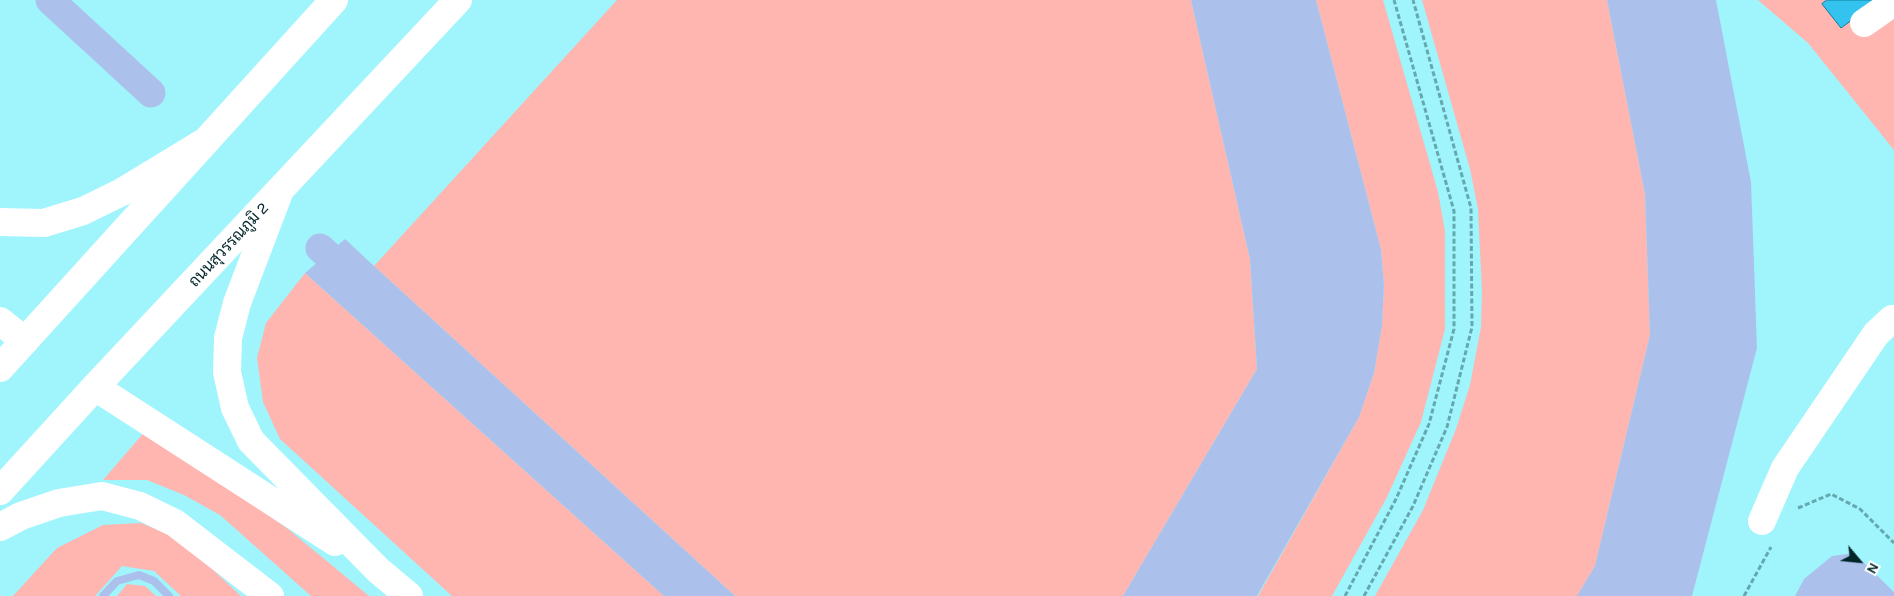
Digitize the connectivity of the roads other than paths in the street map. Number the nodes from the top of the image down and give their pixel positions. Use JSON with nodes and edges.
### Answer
{"nodes":[{"id":1,"x":334,"y":0,"type":"edge"},
{"id":2,"x":458,"y":0,"type":"edge"},
{"id":3,"x":1894,"y":2,"type":"edge"},
{"id":4,"x":1864,"y":23,"type":"dead end"},
{"id":5,"x":206,"y":141,"type":"junction"},
{"id":6,"x":280,"y":190,"type":"junction"},
{"id":7,"x":0,"y":222,"type":"edge"},
{"id":8,"x":1894,"y":319,"type":"edge"},
{"id":9,"x":0,"y":320,"type":"edge"},
{"id":10,"x":25,"y":341,"type":"junction"},
{"id":11,"x":0,"y":368,"type":"edge"},
{"id":12,"x":95,"y":387,"type":"junction"},
{"id":13,"x":0,"y":491,"type":"edge"},
{"id":14,"x":0,"y":527,"type":"edge"},
{"id":15,"x":1768,"y":533,"type":"road end"},
{"id":16,"x":378,"y":570,"type":"junction"},
{"id":17,"x":270,"y":596,"type":"edge"},
{"id":18,"x":409,"y":596,"type":"edge"}],
"edges":[{"from":1,"to":5,"type":"main road"},
{"from":2,"to":6,"type":"main road","name":"ถนนสุวรรณภูมิ 2"},
{"from":3,"to":4,"type":"main road"},
{"from":5,"to":7,"type":"main road"},
{"from":5,"to":10,"type":"main road"},
{"from":6,"to":12,"type":"main road","name":"ถนนสุวรรณภูมิ 2"},
{"from":6,"to":16,"type":"main road"},
{"from":8,"to":15,"type":"main road"},
{"from":9,"to":10,"type":"main road"},
{"from":10,"to":11,"type":"main road"},
{"from":12,"to":13,"type":"main road","name":"ถนนสุวรรณภูมิ 2"},
{"from":12,"to":16,"type":"main road"},
{"from":14,"to":17,"type":"main road"},
{"from":16,"to":18,"type":"main road"}]}
